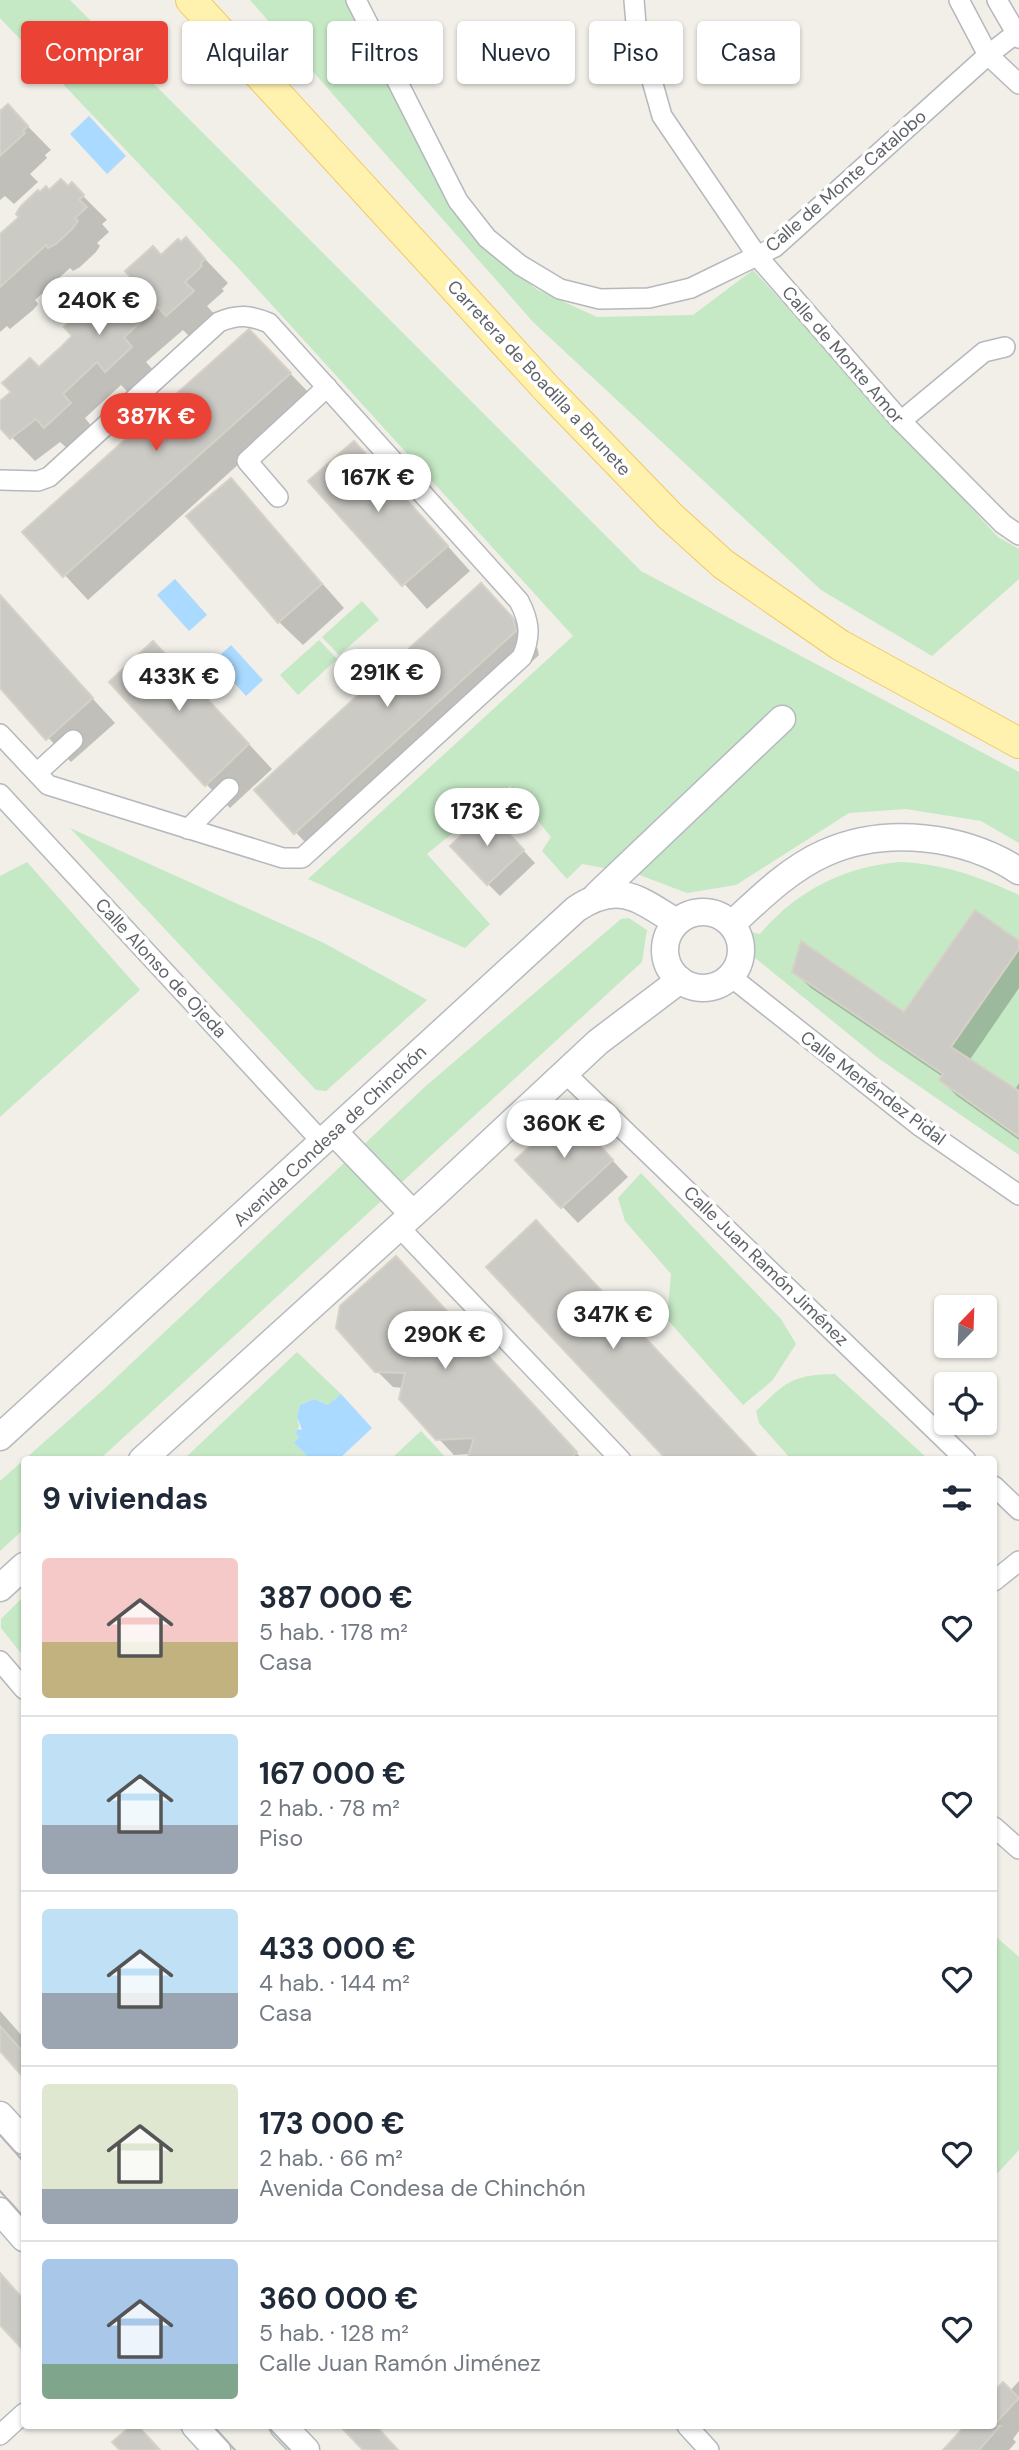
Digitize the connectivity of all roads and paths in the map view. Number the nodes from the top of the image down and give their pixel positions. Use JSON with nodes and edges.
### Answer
{"nodes":[{"id":1,"x":191,"y":0,"type":"edge"},
{"id":2,"x":356,"y":0,"type":"edge"},
{"id":3,"x":634,"y":0,"type":"edge"},
{"id":4,"x":959,"y":0,"type":"edge"},
{"id":5,"x":997,"y":0,"type":"edge"},
{"id":6,"x":1018,"y":35,"type":"edge"},
{"id":7,"x":988,"y":55,"type":"junction"},
{"id":8,"x":1019,"y":84,"type":"edge"},
{"id":9,"x":758,"y":257,"type":"junction"},
{"id":10,"x":1005,"y":347,"type":"dead end"},
{"id":11,"x":327,"y":387,"type":"junction"},
{"id":12,"x":901,"y":421,"type":"junction"},
{"id":13,"x":0,"y":480,"type":"edge"},
{"id":14,"x":278,"y":497,"type":"dead end"},
{"id":15,"x":1019,"y":535,"type":"edge"},
{"id":16,"x":936,"y":698,"type":"junction"},
{"id":17,"x":782,"y":719,"type":"dead end"},
{"id":18,"x":1019,"y":733,"type":"edge"},
{"id":19,"x":0,"y":734,"type":"edge"},
{"id":20,"x":73,"y":740,"type":"dead end"},
{"id":21,"x":1019,"y":743,"type":"edge"},
{"id":22,"x":37,"y":773,"type":"junction"},
{"id":23,"x":229,"y":788,"type":"dead end"},
{"id":24,"x":0,"y":794,"type":"edge"},
{"id":25,"x":188,"y":828,"type":"junction"},
{"id":26,"x":1019,"y":871,"type":"edge"},
{"id":27,"x":597,"y":895,"type":"junction"},
{"id":28,"x":676,"y":922,"type":"junction"},
{"id":29,"x":732,"y":924,"type":"junction"},
{"id":30,"x":730,"y":976,"type":"junction"},
{"id":31,"x":680,"y":980,"type":"junction"},
{"id":32,"x":565,"y":1073,"type":"junction"},
{"id":33,"x":328,"y":1137,"type":"junction"},
{"id":34,"x":1019,"y":1195,"type":"edge"},
{"id":35,"x":406,"y":1221,"type":"junction"},
{"id":36,"x":0,"y":1437,"type":"edge"},
{"id":37,"x":146,"y":1456,"type":"edge"},
{"id":38,"x":617,"y":1456,"type":"edge"},
{"id":39,"x":962,"y":1456,"type":"edge"},
{"id":40,"x":997,"y":1489,"type":"edge"},
{"id":41,"x":1019,"y":1510,"type":"edge"},
{"id":42,"x":1019,"y":1561,"type":"edge"},
{"id":43,"x":21,"y":1569,"type":"edge"},
{"id":44,"x":997,"y":1579,"type":"edge"},
{"id":45,"x":0,"y":1588,"type":"edge"},
{"id":46,"x":0,"y":1661,"type":"edge"},
{"id":47,"x":21,"y":1686,"type":"edge"},
{"id":48,"x":997,"y":1830,"type":"edge"},
{"id":49,"x":1019,"y":1849,"type":"edge"},
{"id":50,"x":0,"y":2115,"type":"edge"},
{"id":51,"x":21,"y":2138,"type":"edge"},
{"id":52,"x":0,"y":2211,"type":"edge"},
{"id":53,"x":21,"y":2235,"type":"edge"},
{"id":54,"x":21,"y":2416,"type":"edge"},
{"id":55,"x":198,"y":2429,"type":"edge"},
{"id":56,"x":286,"y":2429,"type":"edge"},
{"id":57,"x":690,"y":2429,"type":"edge"},
{"id":58,"x":0,"y":2435,"type":"edge"},
{"id":59,"x":217,"y":2450,"type":"edge"},
{"id":60,"x":306,"y":2450,"type":"edge"},
{"id":61,"x":709,"y":2450,"type":"edge"}],
"edges":[{"from":1,"to":16,"type":"main road","name":"Carretera de Boadilla a Brunete"},
{"from":2,"to":9,"type":"street","name":"Calle de Monte Catalobo"},
{"from":3,"to":9,"type":"street","name":"Calle de Monte Amor"},
{"from":4,"to":7,"type":"street"},
{"from":5,"to":6,"type":"street"},
{"from":6,"to":7,"type":"street","name":"Calle de Monte Catalobo"},
{"from":7,"to":8,"type":"street"},
{"from":7,"to":9,"type":"street","name":"Calle de Monte Catalobo"},
{"from":9,"to":12,"type":"street","name":"Calle de Monte Amor"},
{"from":10,"to":12,"type":"street"},
{"from":11,"to":13,"type":"street"},
{"from":11,"to":14,"type":"street"},
{"from":11,"to":25,"type":"street"},
{"from":12,"to":15,"type":"street","name":"Calle de Monte Amor"},
{"from":16,"to":18,"type":"main road","name":"Carretera de Boadilla a Brunete"},
{"from":16,"to":21,"type":"main road","name":"Carretera de Boadilla a Brunete"},
{"from":17,"to":27,"type":"street","name":"Avenida Condesa de Chinchón"},
{"from":19,"to":22,"type":"street"},
{"from":20,"to":22,"type":"street"},
{"from":22,"to":25,"type":"street"},
{"from":23,"to":25,"type":"street"},
{"from":24,"to":33,"type":"street","name":"Calle Alonso de Ojeda"},
{"from":26,"to":29,"type":"street"},
{"from":27,"to":28,"type":"street"},
{"from":27,"to":33,"type":"street","name":"Avenida Condesa de Chinchón"},
{"from":28,"to":29,"type":"street"},
{"from":28,"to":31,"type":"street"},
{"from":29,"to":30,"type":"street"},
{"from":30,"to":31,"type":"street"},
{"from":30,"to":34,"type":"street","name":"Calle Menéndez Pidal"},
{"from":31,"to":32,"type":"street"},
{"from":32,"to":35,"type":"street"},
{"from":32,"to":39,"type":"street","name":"Calle Juan Ramón Jiménez"},
{"from":33,"to":35,"type":"street"},
{"from":33,"to":36,"type":"street","name":"Avenida Condesa de Chinchón"},
{"from":35,"to":37,"type":"street"},
{"from":35,"to":38,"type":"street"},
{"from":40,"to":41,"type":"street"},
{"from":42,"to":44,"type":"street"},
{"from":43,"to":45,"type":"street"},
{"from":46,"to":47,"type":"street"},
{"from":48,"to":49,"type":"street"},
{"from":50,"to":51,"type":"street"},
{"from":52,"to":53,"type":"street"},
{"from":54,"to":58,"type":"street"},
{"from":55,"to":59,"type":"street"},
{"from":56,"to":60,"type":"street"},
{"from":57,"to":61,"type":"street"}]}
